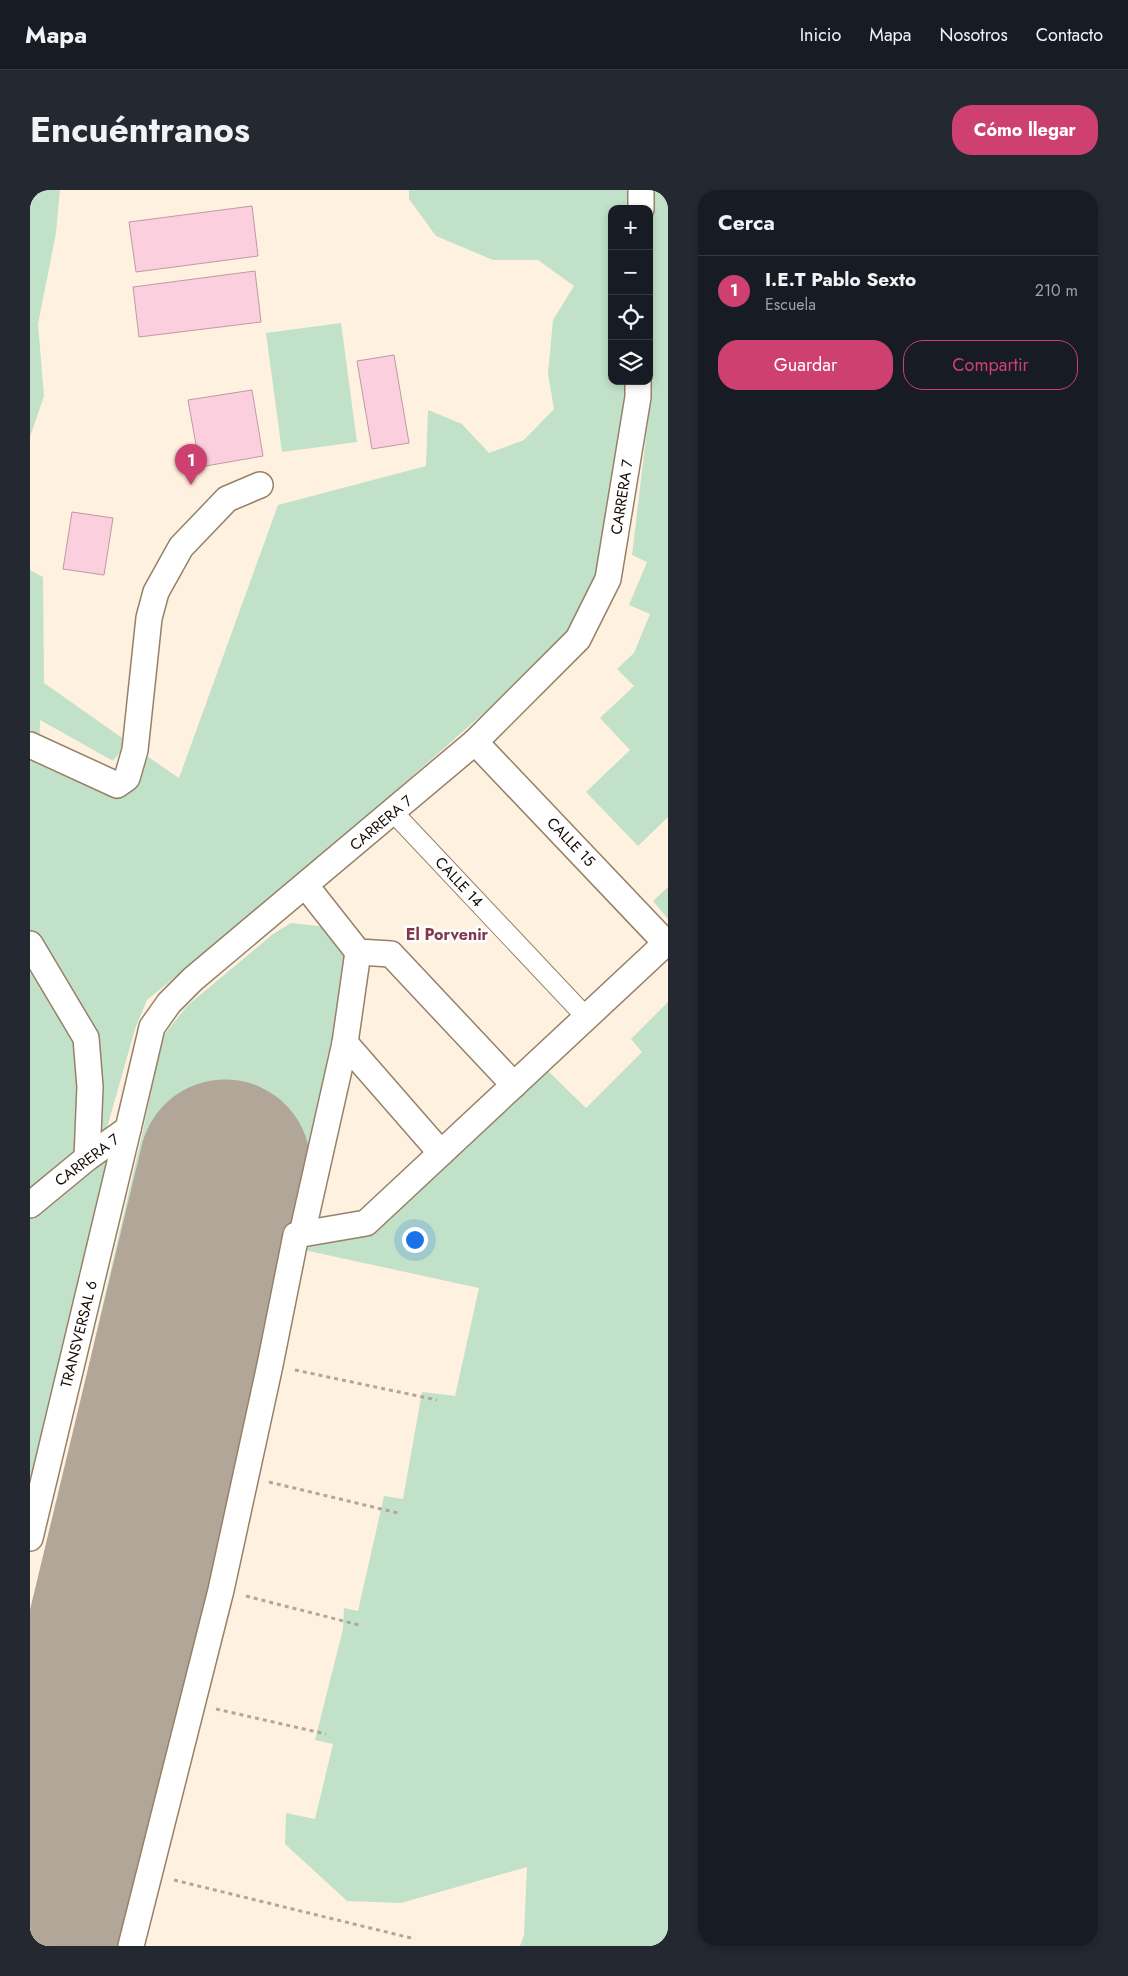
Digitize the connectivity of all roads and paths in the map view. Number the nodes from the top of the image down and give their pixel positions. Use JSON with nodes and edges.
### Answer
{"nodes":[{"id":1,"x":641,"y":190,"type":"edge"},
{"id":2,"x":641,"y":205,"type":"edge"},
{"id":3,"x":638,"y":385,"type":"edge"},
{"id":4,"x":260,"y":485,"type":"dead end"},
{"id":5,"x":475,"y":742,"type":"junction"},
{"id":6,"x":30,"y":745,"type":"edge"},
{"id":7,"x":393,"y":812,"type":"junction"},
{"id":8,"x":306,"y":886,"type":"junction"},
{"id":9,"x":30,"y":944,"type":"edge"},
{"id":10,"x":358,"y":952,"type":"junction"},
{"id":11,"x":586,"y":1017,"type":"junction"},
{"id":12,"x":345,"y":1042,"type":"junction"},
{"id":13,"x":514,"y":1085,"type":"junction"},
{"id":14,"x":128,"y":1129,"type":"junction"},
{"id":15,"x":441,"y":1153,"type":"junction"},
{"id":16,"x":87,"y":1158,"type":"junction"},
{"id":17,"x":30,"y":1204,"type":"edge"},
{"id":18,"x":302,"y":1234,"type":"junction"},
{"id":19,"x":270,"y":1365,"type":"junction"},
{"id":20,"x":437,"y":1400,"type":"dead end"},
{"id":21,"x":246,"y":1477,"type":"junction"},
{"id":22,"x":398,"y":1514,"type":"dead end"},
{"id":23,"x":30,"y":1538,"type":"edge"},
{"id":24,"x":221,"y":1590,"type":"junction"},
{"id":25,"x":359,"y":1625,"type":"dead end"},
{"id":26,"x":192,"y":1704,"type":"junction"},
{"id":27,"x":326,"y":1734,"type":"dead end"},
{"id":28,"x":149,"y":1874,"type":"junction"},
{"id":29,"x":415,"y":1939,"type":"dead end"},
{"id":30,"x":131,"y":1946,"type":"edge"}],
"edges":[{"from":1,"to":2,"type":"street"},
{"from":3,"to":5,"type":"street","name":"CARRERA 7"},
{"from":4,"to":6,"type":"street"},
{"from":5,"to":7,"type":"street","name":"CARRERA 7"},
{"from":5,"to":11,"type":"street","name":"CALLE 15"},
{"from":7,"to":8,"type":"street","name":"CARRERA 7"},
{"from":7,"to":11,"type":"street","name":"CALLE 14"},
{"from":8,"to":10,"type":"street"},
{"from":8,"to":14,"type":"street","name":"CARRERA 7"},
{"from":9,"to":16,"type":"street"},
{"from":10,"to":12,"type":"street"},
{"from":10,"to":13,"type":"street"},
{"from":11,"to":13,"type":"street"},
{"from":12,"to":15,"type":"street"},
{"from":12,"to":18,"type":"street"},
{"from":13,"to":15,"type":"street"},
{"from":14,"to":16,"type":"street","name":"CARRERA 7"},
{"from":14,"to":23,"type":"street","name":"TRANSVERSAL 6"},
{"from":15,"to":18,"type":"street"},
{"from":16,"to":17,"type":"street","name":"CARRERA 7"},
{"from":18,"to":19,"type":"street"},
{"from":19,"to":20,"type":"path"},
{"from":19,"to":21,"type":"street"},
{"from":21,"to":22,"type":"path"},
{"from":21,"to":24,"type":"street"},
{"from":24,"to":25,"type":"path"},
{"from":24,"to":26,"type":"street"},
{"from":26,"to":27,"type":"path"},
{"from":26,"to":28,"type":"street"},
{"from":28,"to":29,"type":"path"},
{"from":28,"to":30,"type":"street"}]}
